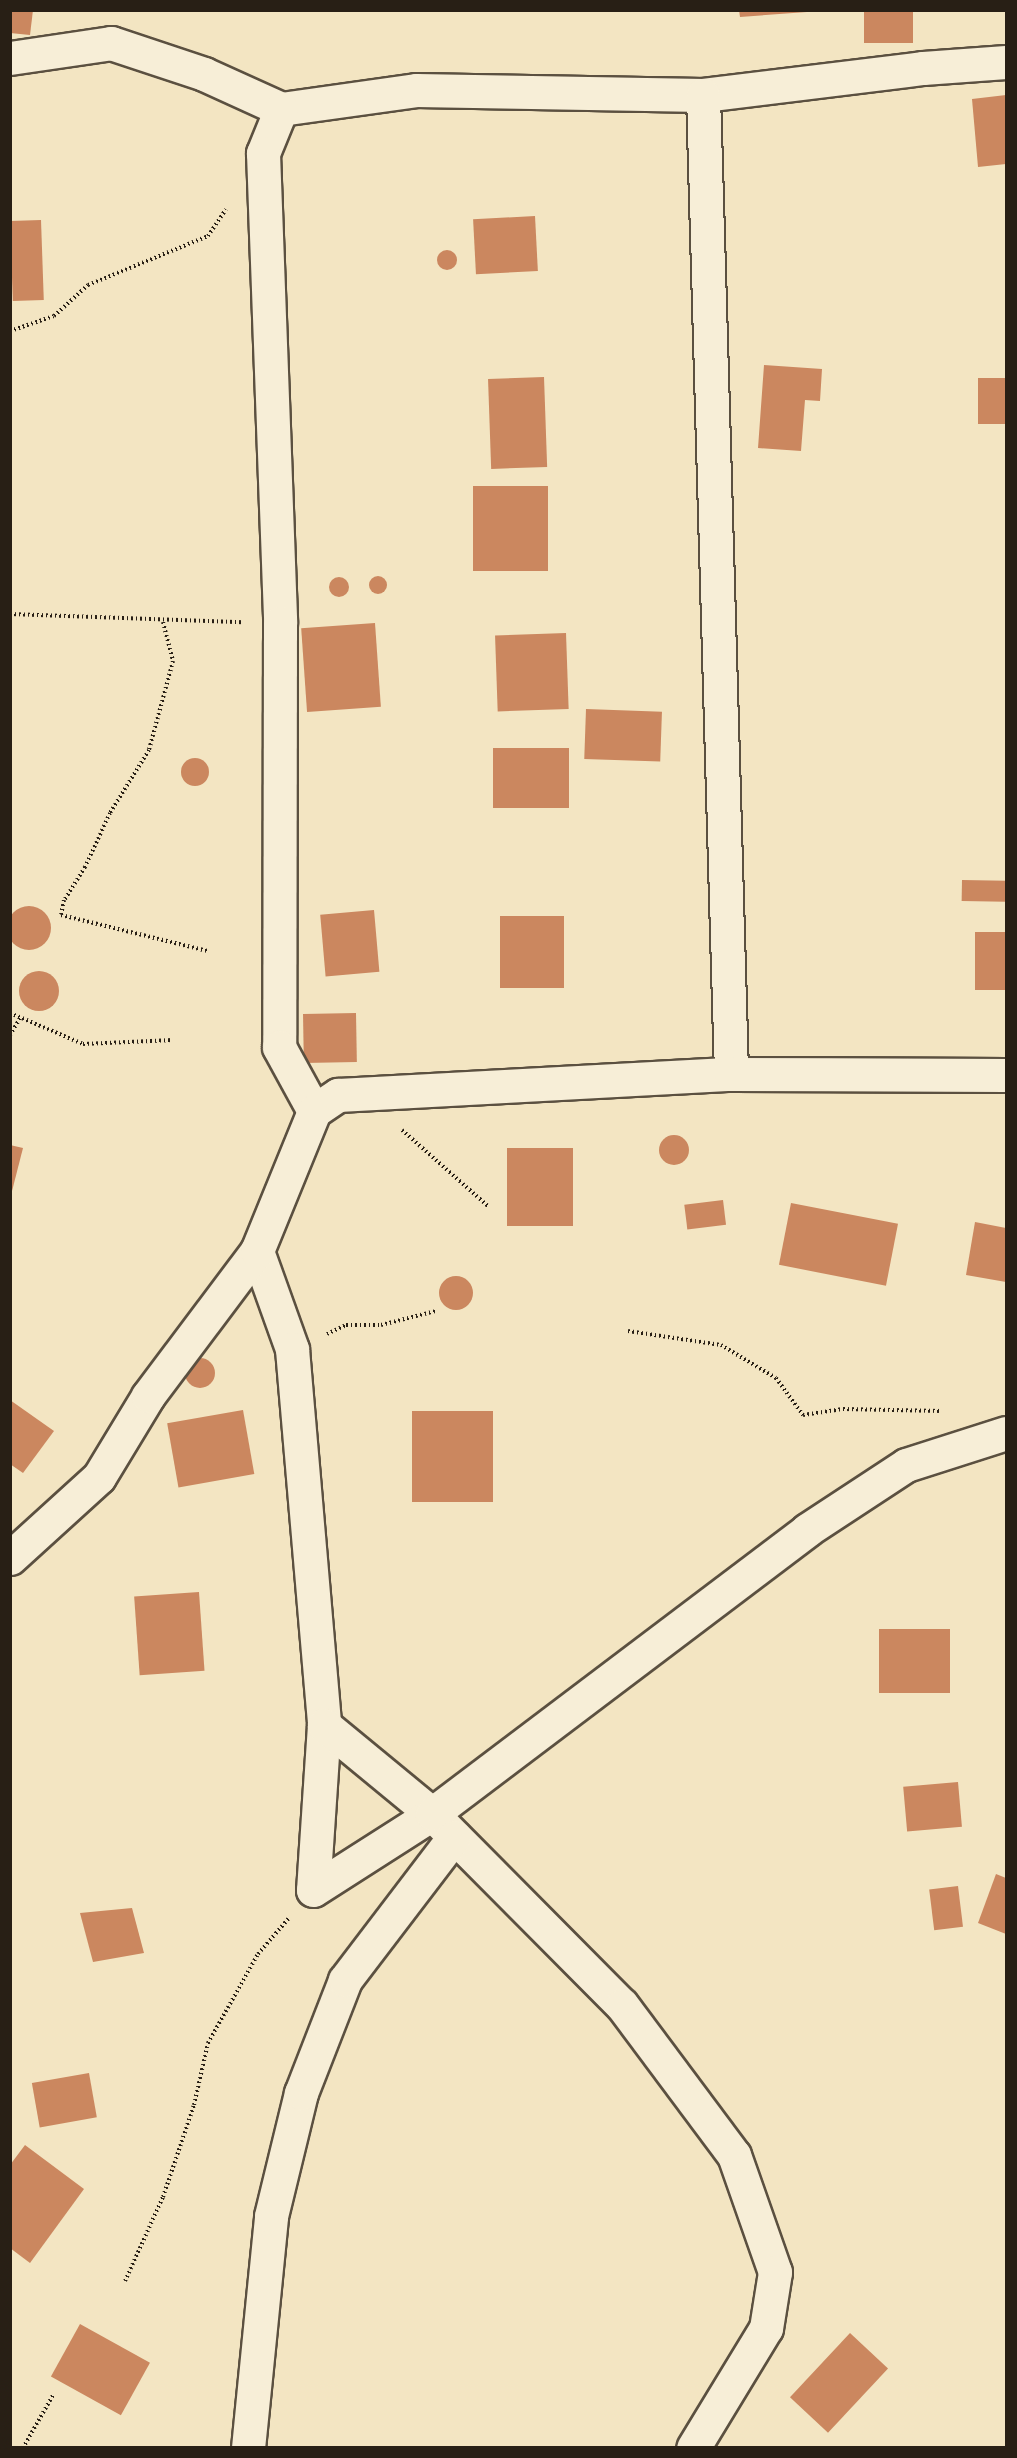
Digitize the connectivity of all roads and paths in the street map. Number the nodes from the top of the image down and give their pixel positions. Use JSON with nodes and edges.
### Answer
{"nodes":[{"id":1,"x":10,"y":58,"type":"edge"},
{"id":2,"x":1006,"y":62,"type":"edge"},
{"id":3,"x":703,"y":95,"type":"junction"},
{"id":4,"x":281,"y":109,"type":"junction"},
{"id":5,"x":263,"y":153,"type":"junction"},
{"id":6,"x":10,"y":331,"type":"edge"},
{"id":7,"x":10,"y":614,"type":"edge"},
{"id":8,"x":163,"y":622,"type":"junction"},
{"id":9,"x":280,"y":622,"type":"junction"},
{"id":10,"x":208,"y":951,"type":"dead end"},
{"id":11,"x":10,"y":1013,"type":"edge"},
{"id":12,"x":21,"y":1017,"type":"junction"},
{"id":13,"x":10,"y":1035,"type":"edge"},
{"id":14,"x":173,"y":1040,"type":"dead end"},
{"id":15,"x":731,"y":1074,"type":"junction"},
{"id":16,"x":1006,"y":1075,"type":"edge"},
{"id":17,"x":384,"y":1092,"type":"junction"},
{"id":18,"x":314,"y":1111,"type":"junction"},
{"id":19,"x":488,"y":1206,"type":"dead end"},
{"id":20,"x":257,"y":1251,"type":"junction"},
{"id":21,"x":436,"y":1311,"type":"dead end"},
{"id":22,"x":628,"y":1331,"type":"dead end"},
{"id":23,"x":292,"y":1349,"type":"junction"},
{"id":24,"x":951,"y":1412,"type":"dead end"},
{"id":25,"x":1006,"y":1433,"type":"edge"},
{"id":26,"x":10,"y":1558,"type":"edge"},
{"id":27,"x":324,"y":1725,"type":"junction"},
{"id":28,"x":432,"y":1814,"type":"junction"},
{"id":29,"x":454,"y":1837,"type":"junction"},
{"id":30,"x":313,"y":1890,"type":"junction"},
{"id":31,"x":125,"y":2281,"type":"dead end"},
{"id":32,"x":53,"y":2395,"type":"dead end"},
{"id":33,"x":23,"y":2448,"type":"edge"},
{"id":34,"x":248,"y":2448,"type":"edge"},
{"id":35,"x":693,"y":2448,"type":"edge"}],
"edges":[{"from":1,"to":4,"type":"street"},
{"from":2,"to":3,"type":"street"},
{"from":3,"to":4,"type":"street"},
{"from":3,"to":15,"type":"street"},
{"from":4,"to":5,"type":"street"},
{"from":5,"to":6,"type":"path"},
{"from":5,"to":9,"type":"street"},
{"from":7,"to":8,"type":"path"},
{"from":8,"to":9,"type":"path"},
{"from":8,"to":10,"type":"path"},
{"from":9,"to":18,"type":"street"},
{"from":11,"to":12,"type":"path"},
{"from":12,"to":13,"type":"path"},
{"from":12,"to":14,"type":"path"},
{"from":15,"to":16,"type":"street"},
{"from":15,"to":17,"type":"street"},
{"from":17,"to":18,"type":"street"},
{"from":17,"to":19,"type":"path"},
{"from":18,"to":20,"type":"street"},
{"from":20,"to":23,"type":"street"},
{"from":20,"to":26,"type":"street"},
{"from":21,"to":23,"type":"path"},
{"from":22,"to":24,"type":"path"},
{"from":23,"to":27,"type":"street"},
{"from":25,"to":28,"type":"street"},
{"from":27,"to":28,"type":"street"},
{"from":27,"to":30,"type":"street"},
{"from":28,"to":29,"type":"street"},
{"from":28,"to":30,"type":"street"},
{"from":29,"to":34,"type":"street"},
{"from":29,"to":35,"type":"street"},
{"from":30,"to":31,"type":"path"},
{"from":32,"to":33,"type":"path"}]}
